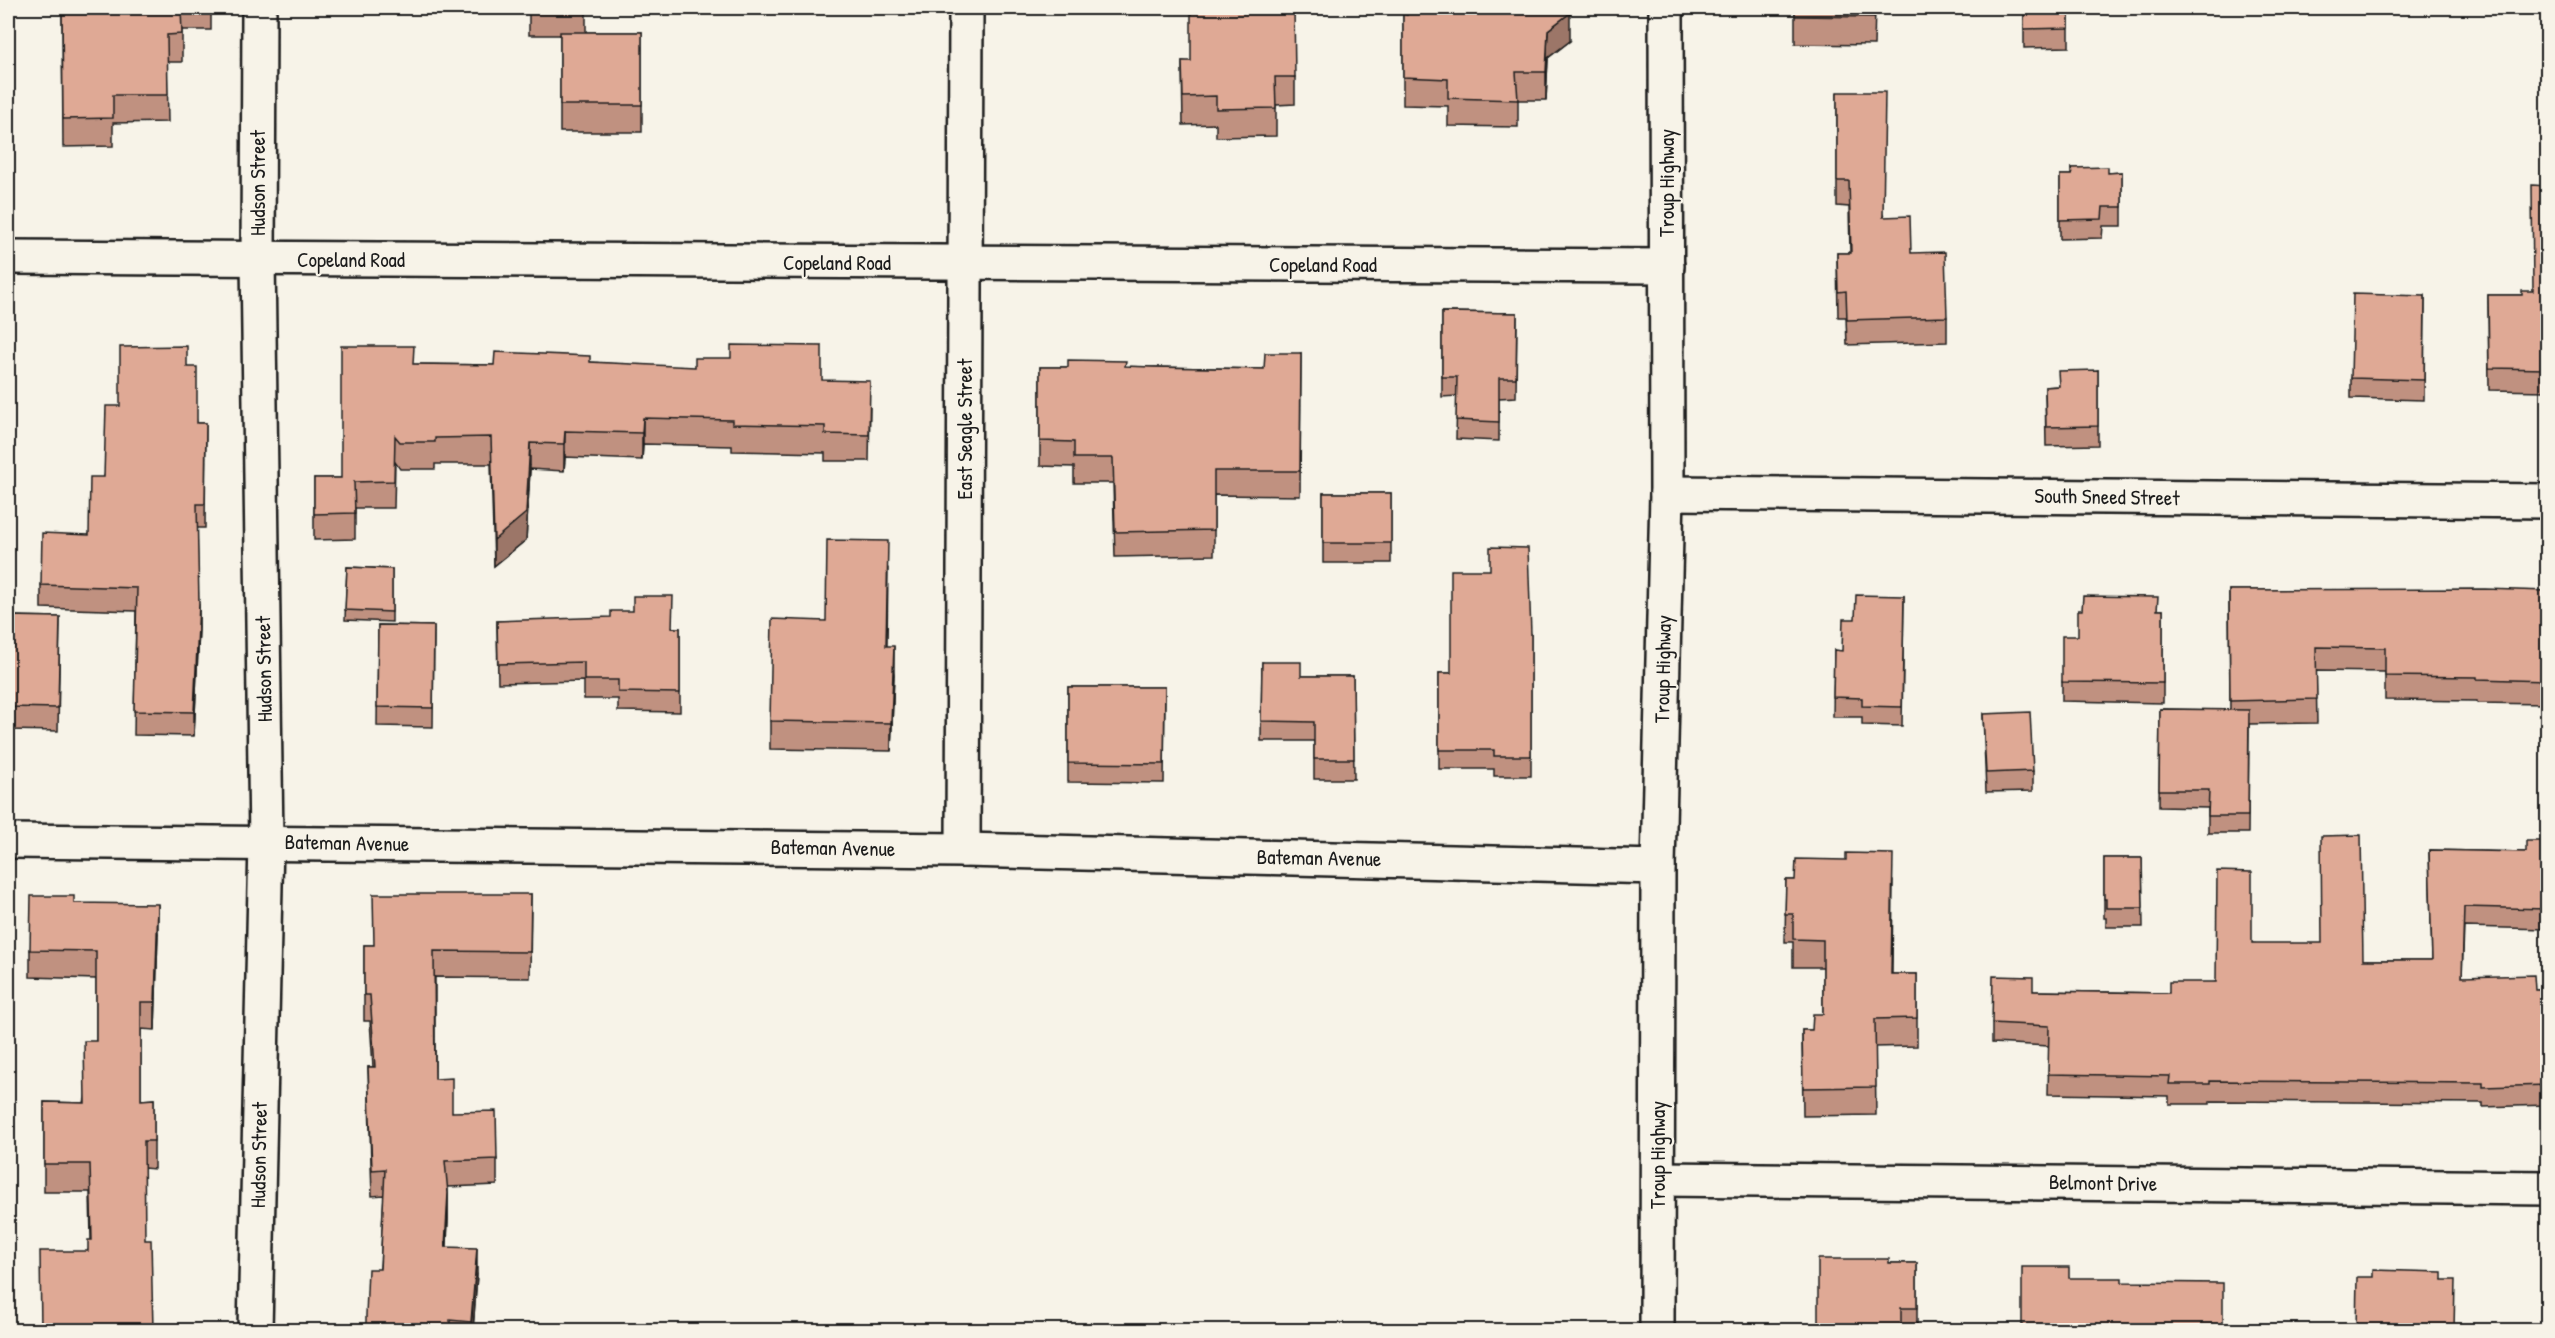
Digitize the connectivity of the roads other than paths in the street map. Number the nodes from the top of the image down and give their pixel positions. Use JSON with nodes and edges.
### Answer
{"nodes":[{"id":1,"x":259,"y":8,"type":"edge"},
{"id":2,"x":966,"y":8,"type":"edge"},
{"id":3,"x":1666,"y":8,"type":"edge"},
{"id":4,"x":8,"y":257,"type":"edge"},
{"id":5,"x":258,"y":259,"type":"junction"},
{"id":6,"x":965,"y":264,"type":"junction"},
{"id":7,"x":1667,"y":267,"type":"junction"},
{"id":8,"x":1667,"y":493,"type":"junction"},
{"id":9,"x":2547,"y":501,"type":"edge"},
{"id":10,"x":8,"y":841,"type":"edge"},
{"id":11,"x":266,"y":843,"type":"junction"},
{"id":12,"x":963,"y":850,"type":"junction"},
{"id":13,"x":1658,"y":867,"type":"junction"},
{"id":14,"x":1658,"y":1179,"type":"junction"},
{"id":15,"x":2547,"y":1188,"type":"edge"},
{"id":16,"x":255,"y":1330,"type":"edge"},
{"id":17,"x":1657,"y":1330,"type":"edge"}],
"edges":[{"from":1,"to":5,"type":"street","name":"Hudson Street"},
{"from":2,"to":6,"type":"street","name":"East Seagle Street"},
{"from":3,"to":7,"type":"street","name":"Troup Highway"},
{"from":4,"to":5,"type":"street","name":"Copeland Road"},
{"from":5,"to":6,"type":"street","name":"Copeland Road"},
{"from":5,"to":11,"type":"street","name":"Hudson Street"},
{"from":6,"to":7,"type":"street","name":"Copeland Road"},
{"from":6,"to":12,"type":"street","name":"East Seagle Street"},
{"from":7,"to":8,"type":"street","name":"Troup Highway"},
{"from":8,"to":9,"type":"street","name":"South Sneed Street"},
{"from":8,"to":13,"type":"street","name":"Troup Highway"},
{"from":10,"to":11,"type":"street","name":"Bateman Avenue"},
{"from":11,"to":12,"type":"street","name":"Bateman Avenue"},
{"from":11,"to":16,"type":"street","name":"Hudson Street"},
{"from":12,"to":13,"type":"street","name":"Bateman Avenue"},
{"from":13,"to":14,"type":"street","name":"Troup Highway"},
{"from":14,"to":15,"type":"street","name":"Belmont Drive"},
{"from":14,"to":17,"type":"street","name":"Troup Highway"}]}
